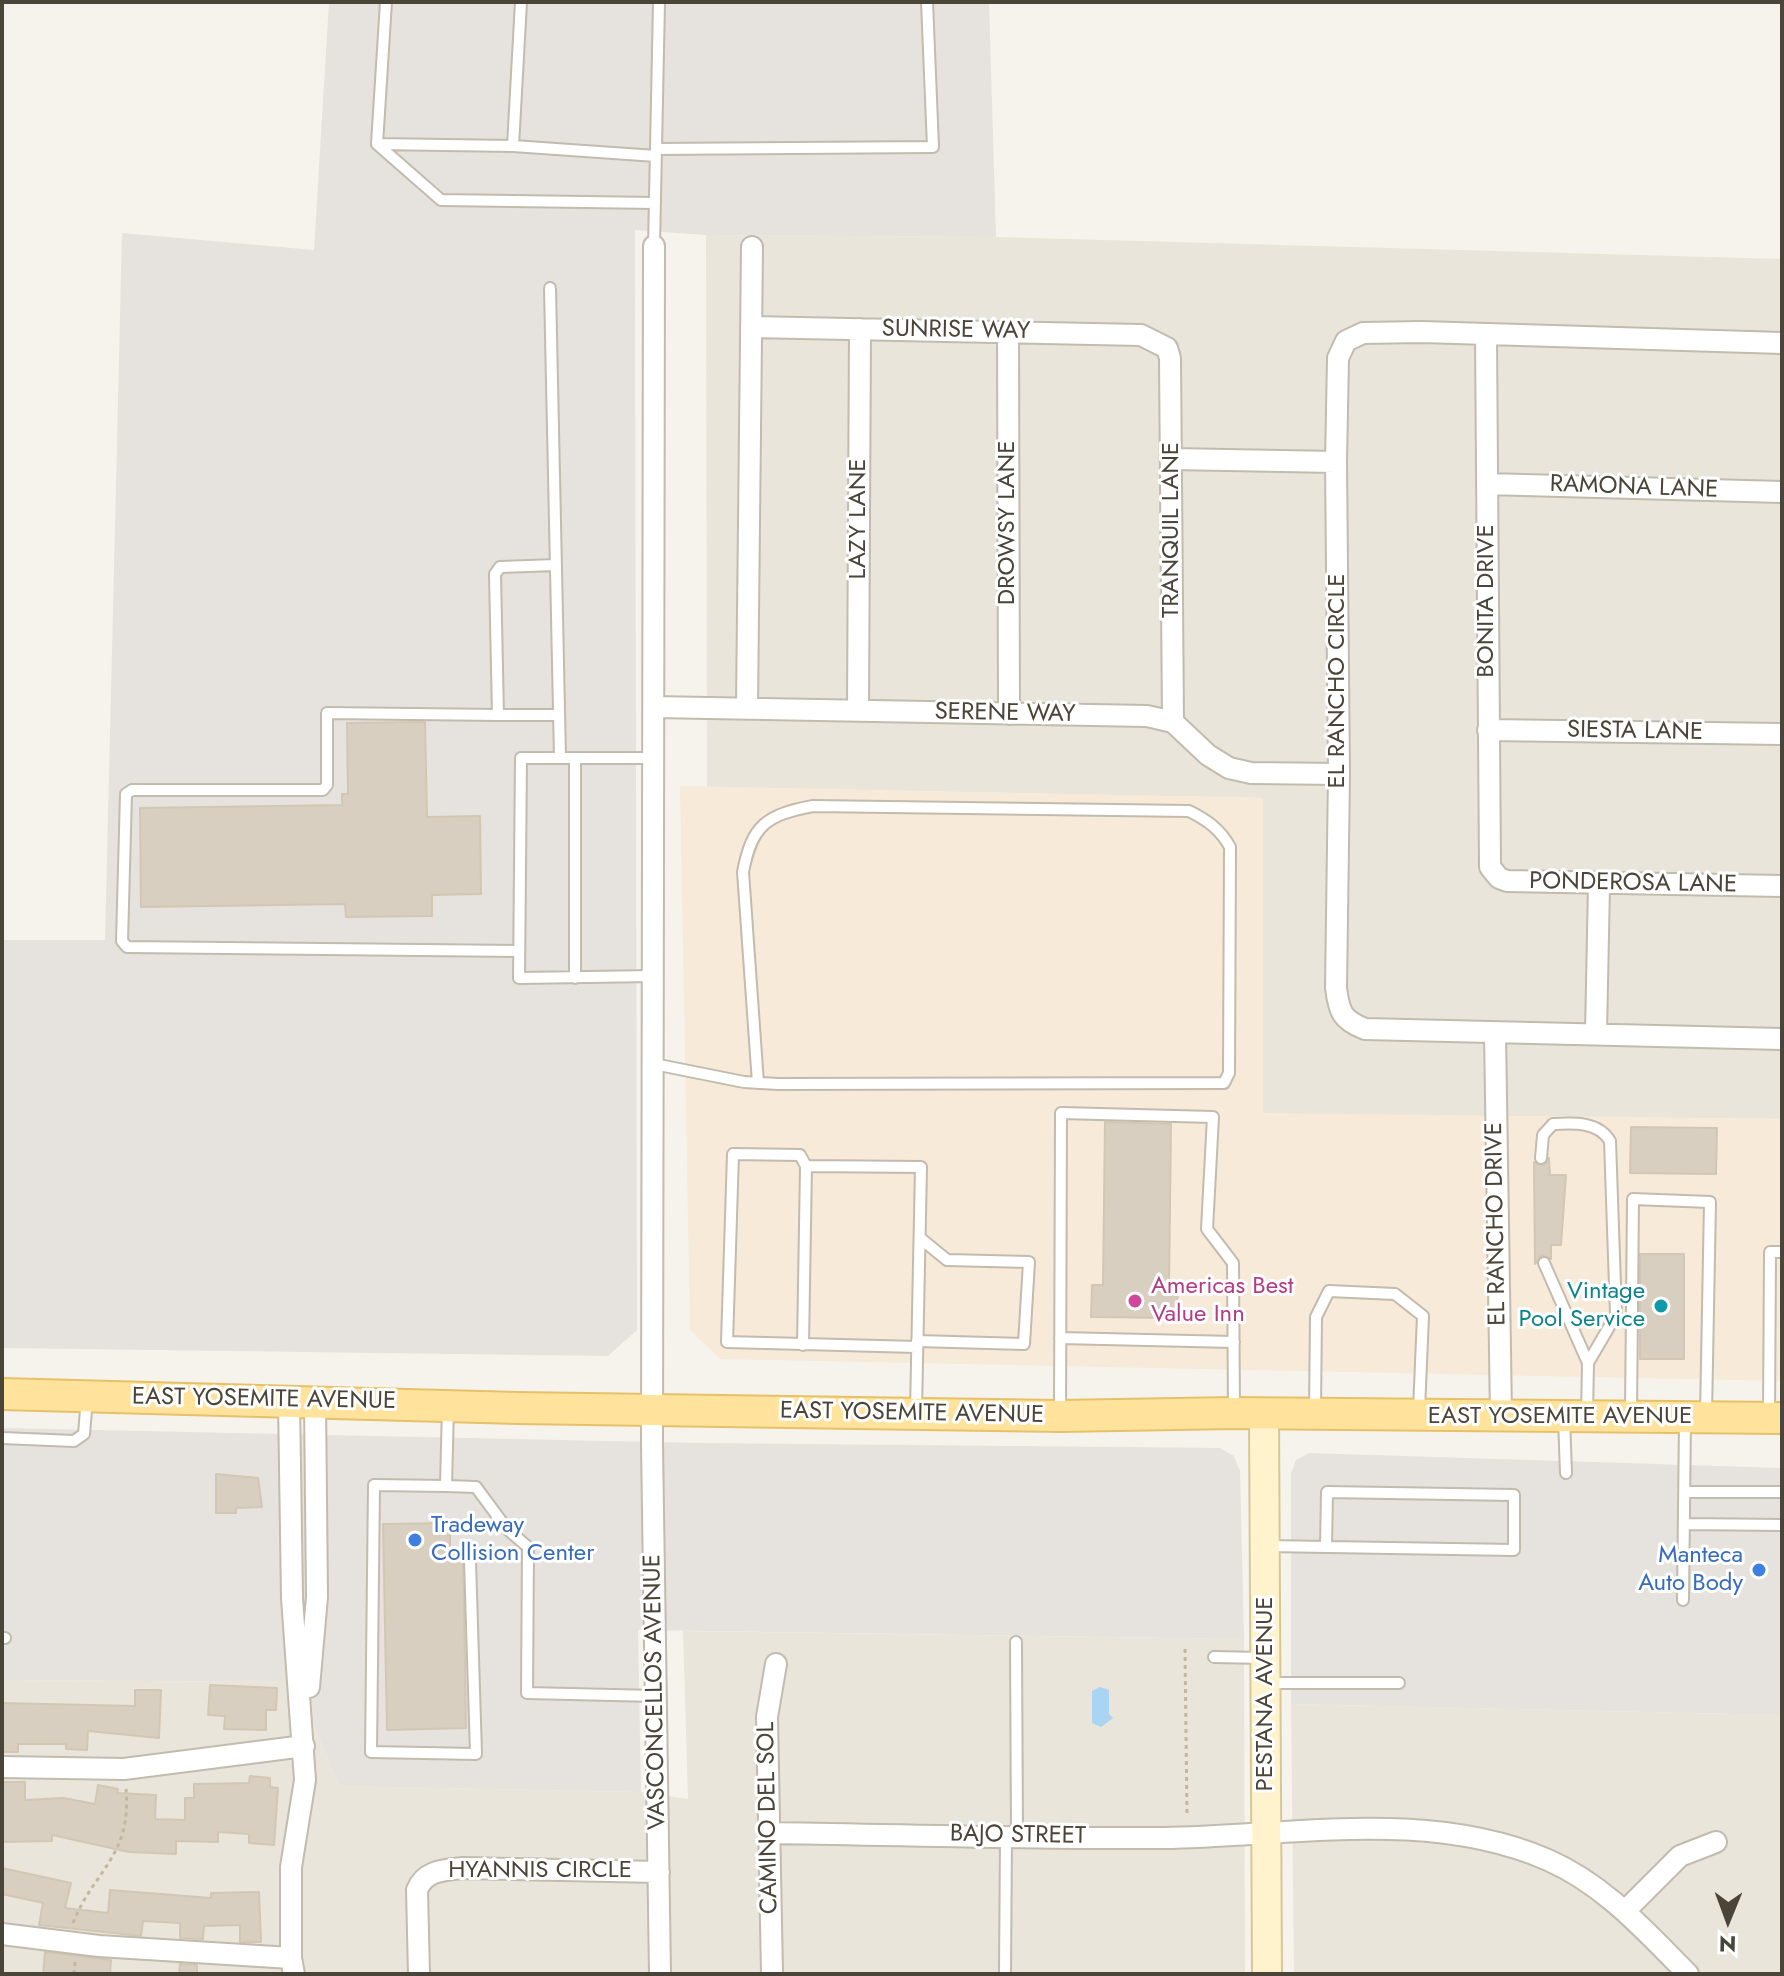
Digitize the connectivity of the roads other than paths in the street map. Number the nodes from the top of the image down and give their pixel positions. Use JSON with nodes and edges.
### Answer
{"nodes":[{"id":1,"x":386,"y":2,"type":"edge"},
{"id":2,"x":521,"y":2,"type":"edge"},
{"id":3,"x":659,"y":2,"type":"edge"},
{"id":4,"x":927,"y":2,"type":"edge"},
{"id":5,"x":377,"y":144,"type":"junction"},
{"id":6,"x":513,"y":146,"type":"junction"},
{"id":7,"x":656,"y":152,"type":"junction"},
{"id":8,"x":655,"y":203,"type":"junction"},
{"id":9,"x":654,"y":246,"type":"joint"},
{"id":10,"x":752,"y":247,"type":"dead end"},
{"id":11,"x":550,"y":288,"type":"dead end"},
{"id":12,"x":751,"y":327,"type":"junction"},
{"id":13,"x":860,"y":329,"type":"junction"},
{"id":14,"x":1008,"y":332,"type":"junction"},
{"id":15,"x":1486,"y":335,"type":"junction"},
{"id":16,"x":1161,"y":342,"type":"joint"},
{"id":17,"x":1782,"y":343,"type":"edge"},
{"id":18,"x":1172,"y":459,"type":"junction"},
{"id":19,"x":1336,"y":462,"type":"junction"},
{"id":20,"x":1487,"y":484,"type":"junction"},
{"id":21,"x":1782,"y":492,"type":"edge"},
{"id":22,"x":556,"y":565,"type":"junction"},
{"id":23,"x":747,"y":706,"type":"junction"},
{"id":24,"x":654,"y":707,"type":"junction"},
{"id":25,"x":858,"y":710,"type":"junction"},
{"id":26,"x":1009,"y":714,"type":"junction"},
{"id":27,"x":498,"y":715,"type":"junction"},
{"id":28,"x":559,"y":715,"type":"junction"},
{"id":29,"x":1173,"y":722,"type":"junction"},
{"id":30,"x":1488,"y":730,"type":"junction"},
{"id":31,"x":1782,"y":734,"type":"edge"},
{"id":32,"x":560,"y":757,"type":"junction"},
{"id":33,"x":575,"y":758,"type":"junction"},
{"id":34,"x":654,"y":758,"type":"junction"},
{"id":35,"x":1339,"y":774,"type":"junction"},
{"id":36,"x":1490,"y":867,"type":"joint"},
{"id":37,"x":1599,"y":885,"type":"junction"},
{"id":38,"x":1782,"y":886,"type":"edge"},
{"id":39,"x":519,"y":951,"type":"junction"},
{"id":40,"x":654,"y":976,"type":"junction"},
{"id":41,"x":575,"y":978,"type":"junction"},
{"id":42,"x":1495,"y":1033,"type":"junction"},
{"id":43,"x":1596,"y":1033,"type":"junction"},
{"id":44,"x":1782,"y":1039,"type":"edge"},
{"id":45,"x":654,"y":1064,"type":"junction"},
{"id":46,"x":758,"y":1083,"type":"junction"},
{"id":47,"x":1541,"y":1158,"type":"dead end"},
{"id":48,"x":806,"y":1166,"type":"junction"},
{"id":49,"x":920,"y":1238,"type":"junction"},
{"id":50,"x":1782,"y":1252,"type":"edge"},
{"id":51,"x":1544,"y":1263,"type":"dead end"},
{"id":52,"x":1060,"y":1338,"type":"junction"},
{"id":53,"x":1234,"y":1342,"type":"junction"},
{"id":54,"x":917,"y":1344,"type":"junction"},
{"id":55,"x":803,"y":1345,"type":"junction"},
{"id":56,"x":1588,"y":1363,"type":"junction"},
{"id":57,"x":2,"y":1394,"type":"edge"},
{"id":58,"x":87,"y":1396,"type":"junction"},
{"id":59,"x":302,"y":1401,"type":"junction"},
{"id":60,"x":448,"y":1405,"type":"junction"},
{"id":61,"x":652,"y":1410,"type":"junction"},
{"id":62,"x":1234,"y":1413,"type":"junction"},
{"id":63,"x":916,"y":1414,"type":"junction"},
{"id":64,"x":1264,"y":1414,"type":"junction"},
{"id":65,"x":1315,"y":1414,"type":"junction"},
{"id":66,"x":1501,"y":1415,"type":"junction"},
{"id":67,"x":1060,"y":1416,"type":"junction"},
{"id":68,"x":1418,"y":1416,"type":"junction"},
{"id":69,"x":1576,"y":1416,"type":"junction"},
{"id":70,"x":1631,"y":1417,"type":"junction"},
{"id":71,"x":1696,"y":1417,"type":"junction"},
{"id":72,"x":1775,"y":1418,"type":"edge"},
{"id":73,"x":2,"y":1438,"type":"edge"},
{"id":74,"x":1566,"y":1473,"type":"dead end"},
{"id":75,"x":446,"y":1486,"type":"junction"},
{"id":76,"x":1685,"y":1492,"type":"junction"},
{"id":77,"x":1782,"y":1492,"type":"edge"},
{"id":78,"x":1684,"y":1524,"type":"junction"},
{"id":79,"x":1782,"y":1525,"type":"edge"},
{"id":80,"x":1265,"y":1546,"type":"junction"},
{"id":81,"x":1326,"y":1547,"type":"junction"},
{"id":82,"x":470,"y":1561,"type":"dead end"},
{"id":83,"x":1683,"y":1600,"type":"dead end"},
{"id":84,"x":1016,"y":1642,"type":"dead end"},
{"id":85,"x":1214,"y":1657,"type":"dead end"},
{"id":86,"x":776,"y":1664,"type":"dead end"},
{"id":87,"x":1268,"y":1671,"type":"junction"},
{"id":88,"x":1399,"y":1683,"type":"dead end"},
{"id":89,"x":656,"y":1696,"type":"junction"},
{"id":90,"x":304,"y":1746,"type":"junction"},
{"id":91,"x":2,"y":1767,"type":"edge"},
{"id":92,"x":770,"y":1833,"type":"junction"},
{"id":93,"x":1266,"y":1834,"type":"junction"},
{"id":94,"x":1012,"y":1836,"type":"junction"},
{"id":95,"x":1716,"y":1842,"type":"dead end"},
{"id":96,"x":659,"y":1872,"type":"junction"},
{"id":97,"x":1625,"y":1911,"type":"junction"},
{"id":98,"x":2,"y":1934,"type":"edge"},
{"id":99,"x":292,"y":1966,"type":"edge"},
{"id":100,"x":419,"y":1974,"type":"edge"},
{"id":101,"x":660,"y":1974,"type":"edge"},
{"id":102,"x":772,"y":1974,"type":"edge"},
{"id":103,"x":1005,"y":1974,"type":"edge"},
{"id":104,"x":1267,"y":1974,"type":"edge"},
{"id":105,"x":1688,"y":1974,"type":"edge"}],
"edges":[{"from":1,"to":5,"type":"lane"},
{"from":2,"to":6,"type":"lane"},
{"from":3,"to":7,"type":"lane"},
{"from":4,"to":7,"type":"lane"},
{"from":5,"to":6,"type":"lane"},
{"from":5,"to":8,"type":"lane"},
{"from":6,"to":7,"type":"lane"},
{"from":7,"to":8,"type":"lane"},
{"from":8,"to":9,"type":"lane"},
{"from":9,"to":24,"type":"street","name":"VASCONCELLOS AVENUE"},
{"from":10,"to":12,"type":"street"},
{"from":11,"to":22,"type":"lane"},
{"from":12,"to":13,"type":"street","name":"SUNRISE WAY"},
{"from":12,"to":23,"type":"street"},
{"from":13,"to":14,"type":"street","name":"SUNRISE WAY"},
{"from":13,"to":25,"type":"street","name":"LAZY LANE"},
{"from":14,"to":16,"type":"street","name":"SUNRISE WAY"},
{"from":14,"to":26,"type":"street","name":"DROWSY LANE"},
{"from":15,"to":17,"type":"street","name":"EL RANCHO CIRCLE"},
{"from":15,"to":19,"type":"street","name":"EL RANCHO CIRCLE"},
{"from":15,"to":20,"type":"street","name":"BONITA DRIVE"},
{"from":16,"to":18,"type":"street","name":"TRANQUIL LANE"},
{"from":18,"to":19,"type":"street"},
{"from":18,"to":29,"type":"street","name":"TRANQUIL LANE"},
{"from":19,"to":35,"type":"street","name":"EL RANCHO CIRCLE"},
{"from":20,"to":21,"type":"street","name":"RAMONA LANE"},
{"from":20,"to":30,"type":"street","name":"BONITA DRIVE"},
{"from":22,"to":27,"type":"lane"},
{"from":22,"to":28,"type":"lane"},
{"from":23,"to":24,"type":"street","name":"SERENE WAY"},
{"from":23,"to":25,"type":"street","name":"SERENE WAY"},
{"from":24,"to":34,"type":"street","name":"VASCONCELLOS AVENUE"},
{"from":25,"to":26,"type":"street","name":"SERENE WAY"},
{"from":26,"to":29,"type":"street","name":"SERENE WAY"},
{"from":27,"to":28,"type":"lane"},
{"from":27,"to":39,"type":"lane"},
{"from":28,"to":32,"type":"lane"},
{"from":29,"to":35,"type":"street"},
{"from":30,"to":31,"type":"street","name":"SIESTA LANE"},
{"from":30,"to":36,"type":"street","name":"BONITA DRIVE"},
{"from":32,"to":33,"type":"lane"},
{"from":32,"to":39,"type":"lane"},
{"from":33,"to":34,"type":"lane"},
{"from":33,"to":41,"type":"lane"},
{"from":34,"to":40,"type":"street","name":"VASCONCELLOS AVENUE"},
{"from":35,"to":42,"type":"street","name":"EL RANCHO CIRCLE"},
{"from":36,"to":37,"type":"street","name":"PONDEROSA LANE"},
{"from":37,"to":38,"type":"street","name":"PONDEROSA LANE"},
{"from":37,"to":43,"type":"street"},
{"from":39,"to":41,"type":"lane"},
{"from":40,"to":41,"type":"lane"},
{"from":40,"to":45,"type":"street","name":"VASCONCELLOS AVENUE"},
{"from":42,"to":43,"type":"street","name":"EL RANCHO CIRCLE"},
{"from":42,"to":66,"type":"street","name":"EL RANCHO DRIVE"},
{"from":43,"to":44,"type":"street","name":"EL RANCHO CIRCLE"},
{"from":45,"to":46,"type":"lane"},
{"from":45,"to":61,"type":"street","name":"VASCONCELLOS AVENUE"},
{"from":46,"to":46,"type":"lane"},
{"from":47,"to":56,"type":"lane"},
{"from":48,"to":49,"type":"lane"},
{"from":48,"to":55,"type":"lane"},
{"from":48,"to":55,"type":"lane"},
{"from":49,"to":54,"type":"lane"},
{"from":49,"to":54,"type":"lane"},
{"from":50,"to":72,"type":"lane"},
{"from":51,"to":56,"type":"lane"},
{"from":52,"to":53,"type":"lane"},
{"from":52,"to":53,"type":"lane"},
{"from":52,"to":67,"type":"lane"},
{"from":53,"to":62,"type":"lane"},
{"from":54,"to":55,"type":"lane"},
{"from":54,"to":63,"type":"lane"},
{"from":56,"to":69,"type":"lane"},
{"from":57,"to":58,"type":"main road","name":"EAST YOSEMITE AVENUE"},
{"from":58,"to":59,"type":"main road","name":"EAST YOSEMITE AVENUE"},
{"from":58,"to":73,"type":"lane"},
{"from":59,"to":60,"type":"main road","name":"EAST YOSEMITE AVENUE"},
{"from":59,"to":90,"type":"street"},
{"from":60,"to":61,"type":"main road","name":"EAST YOSEMITE AVENUE"},
{"from":60,"to":75,"type":"lane"},
{"from":61,"to":63,"type":"main road","name":"EAST YOSEMITE AVENUE"},
{"from":61,"to":89,"type":"street","name":"VASCONCELLOS AVENUE"},
{"from":62,"to":64,"type":"main road","name":"EAST YOSEMITE AVENUE"},
{"from":62,"to":67,"type":"main road","name":"EAST YOSEMITE AVENUE"},
{"from":63,"to":67,"type":"main road","name":"EAST YOSEMITE AVENUE"},
{"from":64,"to":65,"type":"main road","name":"EAST YOSEMITE AVENUE"},
{"from":64,"to":80,"type":"street","name":"PESTANA AVENUE"},
{"from":65,"to":68,"type":"main road","name":"EAST YOSEMITE AVENUE"},
{"from":65,"to":68,"type":"lane"},
{"from":66,"to":68,"type":"main road","name":"EAST YOSEMITE AVENUE"},
{"from":66,"to":69,"type":"main road","name":"EAST YOSEMITE AVENUE"},
{"from":69,"to":70,"type":"main road","name":"EAST YOSEMITE AVENUE"},
{"from":69,"to":74,"type":"lane"},
{"from":70,"to":71,"type":"main road","name":"EAST YOSEMITE AVENUE"},
{"from":70,"to":71,"type":"lane"},
{"from":71,"to":72,"type":"main road","name":"EAST YOSEMITE AVENUE"},
{"from":71,"to":76,"type":"lane"},
{"from":75,"to":82,"type":"lane"},
{"from":75,"to":89,"type":"lane"},
{"from":76,"to":77,"type":"lane"},
{"from":76,"to":78,"type":"lane"},
{"from":78,"to":79,"type":"lane"},
{"from":78,"to":83,"type":"lane"},
{"from":80,"to":81,"type":"lane"},
{"from":80,"to":87,"type":"street","name":"PESTANA AVENUE"},
{"from":81,"to":81,"type":"lane"},
{"from":84,"to":94,"type":"lane"},
{"from":85,"to":87,"type":"lane"},
{"from":86,"to":92,"type":"street","name":"CAMINO DEL SOL"},
{"from":87,"to":88,"type":"lane"},
{"from":87,"to":93,"type":"street","name":"PESTANA AVENUE"},
{"from":89,"to":96,"type":"street","name":"VASCONCELLOS AVENUE"},
{"from":90,"to":91,"type":"street"},
{"from":90,"to":99,"type":"street"},
{"from":92,"to":94,"type":"street","name":"BAJO STREET"},
{"from":92,"to":102,"type":"street","name":"CAMINO DEL SOL"},
{"from":93,"to":94,"type":"street","name":"BAJO STREET"},
{"from":93,"to":97,"type":"street","name":"BAJO STREET"},
{"from":93,"to":104,"type":"street","name":"PESTANA AVENUE"},
{"from":94,"to":103,"type":"lane"},
{"from":95,"to":97,"type":"street"},
{"from":96,"to":100,"type":"street","name":"HYANNIS CIRCLE"},
{"from":96,"to":101,"type":"street","name":"VASCONCELLOS AVENUE"},
{"from":97,"to":105,"type":"street","name":"BAJO STREET"},
{"from":98,"to":99,"type":"street"}]}
